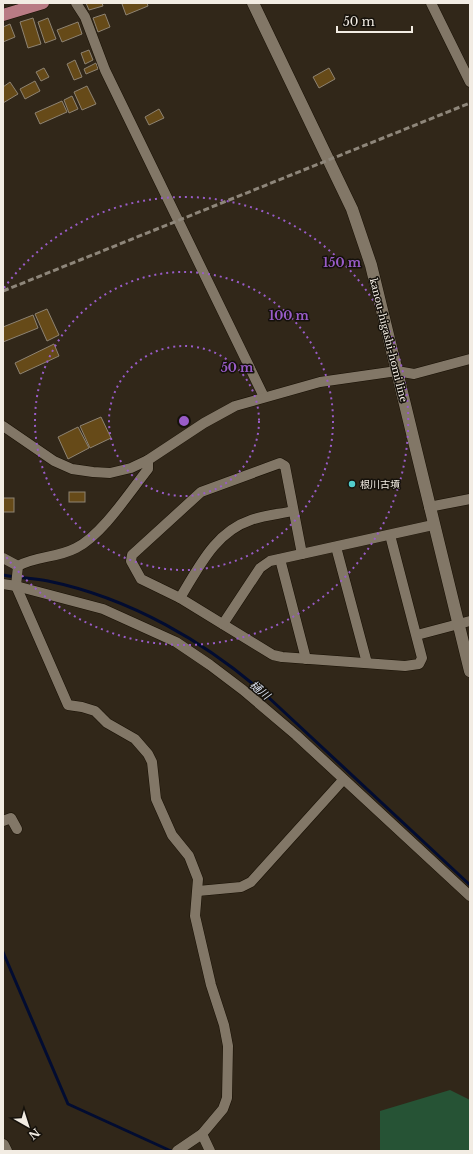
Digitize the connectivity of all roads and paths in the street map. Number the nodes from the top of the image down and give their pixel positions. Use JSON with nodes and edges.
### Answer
{"nodes":[{"id":1,"x":43,"y":3,"type":"edge"},
{"id":2,"x":76,"y":3,"type":"edge"},
{"id":3,"x":253,"y":3,"type":"edge"},
{"id":4,"x":431,"y":3,"type":"edge"},
{"id":5,"x":3,"y":15,"type":"edge"},
{"id":6,"x":470,"y":82,"type":"edge"},
{"id":7,"x":470,"y":359,"type":"edge"},
{"id":8,"x":397,"y":371,"type":"junction"},
{"id":9,"x":264,"y":397,"type":"junction"},
{"id":10,"x":3,"y":426,"type":"edge"},
{"id":11,"x":148,"y":460,"type":"junction"},
{"id":12,"x":470,"y":499,"type":"edge"},
{"id":13,"x":429,"y":508,"type":"junction"},
{"id":14,"x":294,"y":511,"type":"junction"},
{"id":15,"x":434,"y":525,"type":"junction"},
{"id":16,"x":390,"y":535,"type":"junction"},
{"id":17,"x":336,"y":547,"type":"junction"},
{"id":18,"x":302,"y":554,"type":"junction"},
{"id":19,"x":3,"y":558,"type":"edge"},
{"id":20,"x":280,"y":559,"type":"junction"},
{"id":21,"x":17,"y":568,"type":"junction"},
{"id":22,"x":3,"y":584,"type":"edge"},
{"id":23,"x":16,"y":585,"type":"junction"},
{"id":24,"x":180,"y":598,"type":"junction"},
{"id":25,"x":464,"y":622,"type":"edge"},
{"id":26,"x":223,"y":624,"type":"junction"},
{"id":27,"x":416,"y":635,"type":"junction"},
{"id":28,"x":306,"y":659,"type":"junction"},
{"id":29,"x":367,"y":663,"type":"junction"},
{"id":30,"x":470,"y":671,"type":"edge"},
{"id":31,"x":343,"y":780,"type":"junction"},
{"id":32,"x":3,"y":821,"type":"edge"},
{"id":33,"x":17,"y":829,"type":"dead end"},
{"id":34,"x":198,"y":891,"type":"junction"},
{"id":35,"x":470,"y":896,"type":"edge"},
{"id":36,"x":202,"y":1134,"type":"junction"},
{"id":37,"x":3,"y":1145,"type":"edge"},
{"id":38,"x":6,"y":1151,"type":"edge"},
{"id":39,"x":177,"y":1151,"type":"edge"},
{"id":40,"x":210,"y":1151,"type":"edge"}],
"edges":[{"from":1,"to":5,"type":"main road"},
{"from":2,"to":9,"type":"street"},
{"from":3,"to":8,"type":"main road","name":"kanou-higashi-homi line"},
{"from":4,"to":6,"type":"street"},
{"from":7,"to":8,"type":"street"},
{"from":8,"to":9,"type":"street"},
{"from":8,"to":13,"type":"main road","name":"kanou-higashi-homi line"},
{"from":9,"to":11,"type":"street"},
{"from":10,"to":11,"type":"street"},
{"from":11,"to":21,"type":"street"},
{"from":12,"to":13,"type":"street"},
{"from":13,"to":15,"type":"main road","name":"kanou-higashi-homi line"},
{"from":14,"to":18,"type":"street"},
{"from":14,"to":24,"type":"street"},
{"from":14,"to":24,"type":"street"},
{"from":15,"to":16,"type":"street"},
{"from":15,"to":25,"type":"main road","name":"kanou-higashi-homi line"},
{"from":16,"to":17,"type":"street"},
{"from":16,"to":27,"type":"street"},
{"from":17,"to":18,"type":"street"},
{"from":17,"to":29,"type":"street"},
{"from":18,"to":20,"type":"street"},
{"from":19,"to":21,"type":"street"},
{"from":20,"to":26,"type":"street"},
{"from":20,"to":28,"type":"street"},
{"from":21,"to":23,"type":"street"},
{"from":22,"to":23,"type":"street"},
{"from":23,"to":31,"type":"street"},
{"from":23,"to":34,"type":"street"},
{"from":24,"to":26,"type":"street"},
{"from":25,"to":27,"type":"street"},
{"from":25,"to":30,"type":"main road","name":"kanou-higashi-homi line"},
{"from":26,"to":28,"type":"street"},
{"from":27,"to":29,"type":"street"},
{"from":28,"to":29,"type":"street"},
{"from":31,"to":34,"type":"street"},
{"from":31,"to":35,"type":"street"},
{"from":32,"to":33,"type":"street"},
{"from":34,"to":36,"type":"street"},
{"from":36,"to":39,"type":"street"},
{"from":36,"to":40,"type":"street"},
{"from":37,"to":38,"type":"main road"}]}
